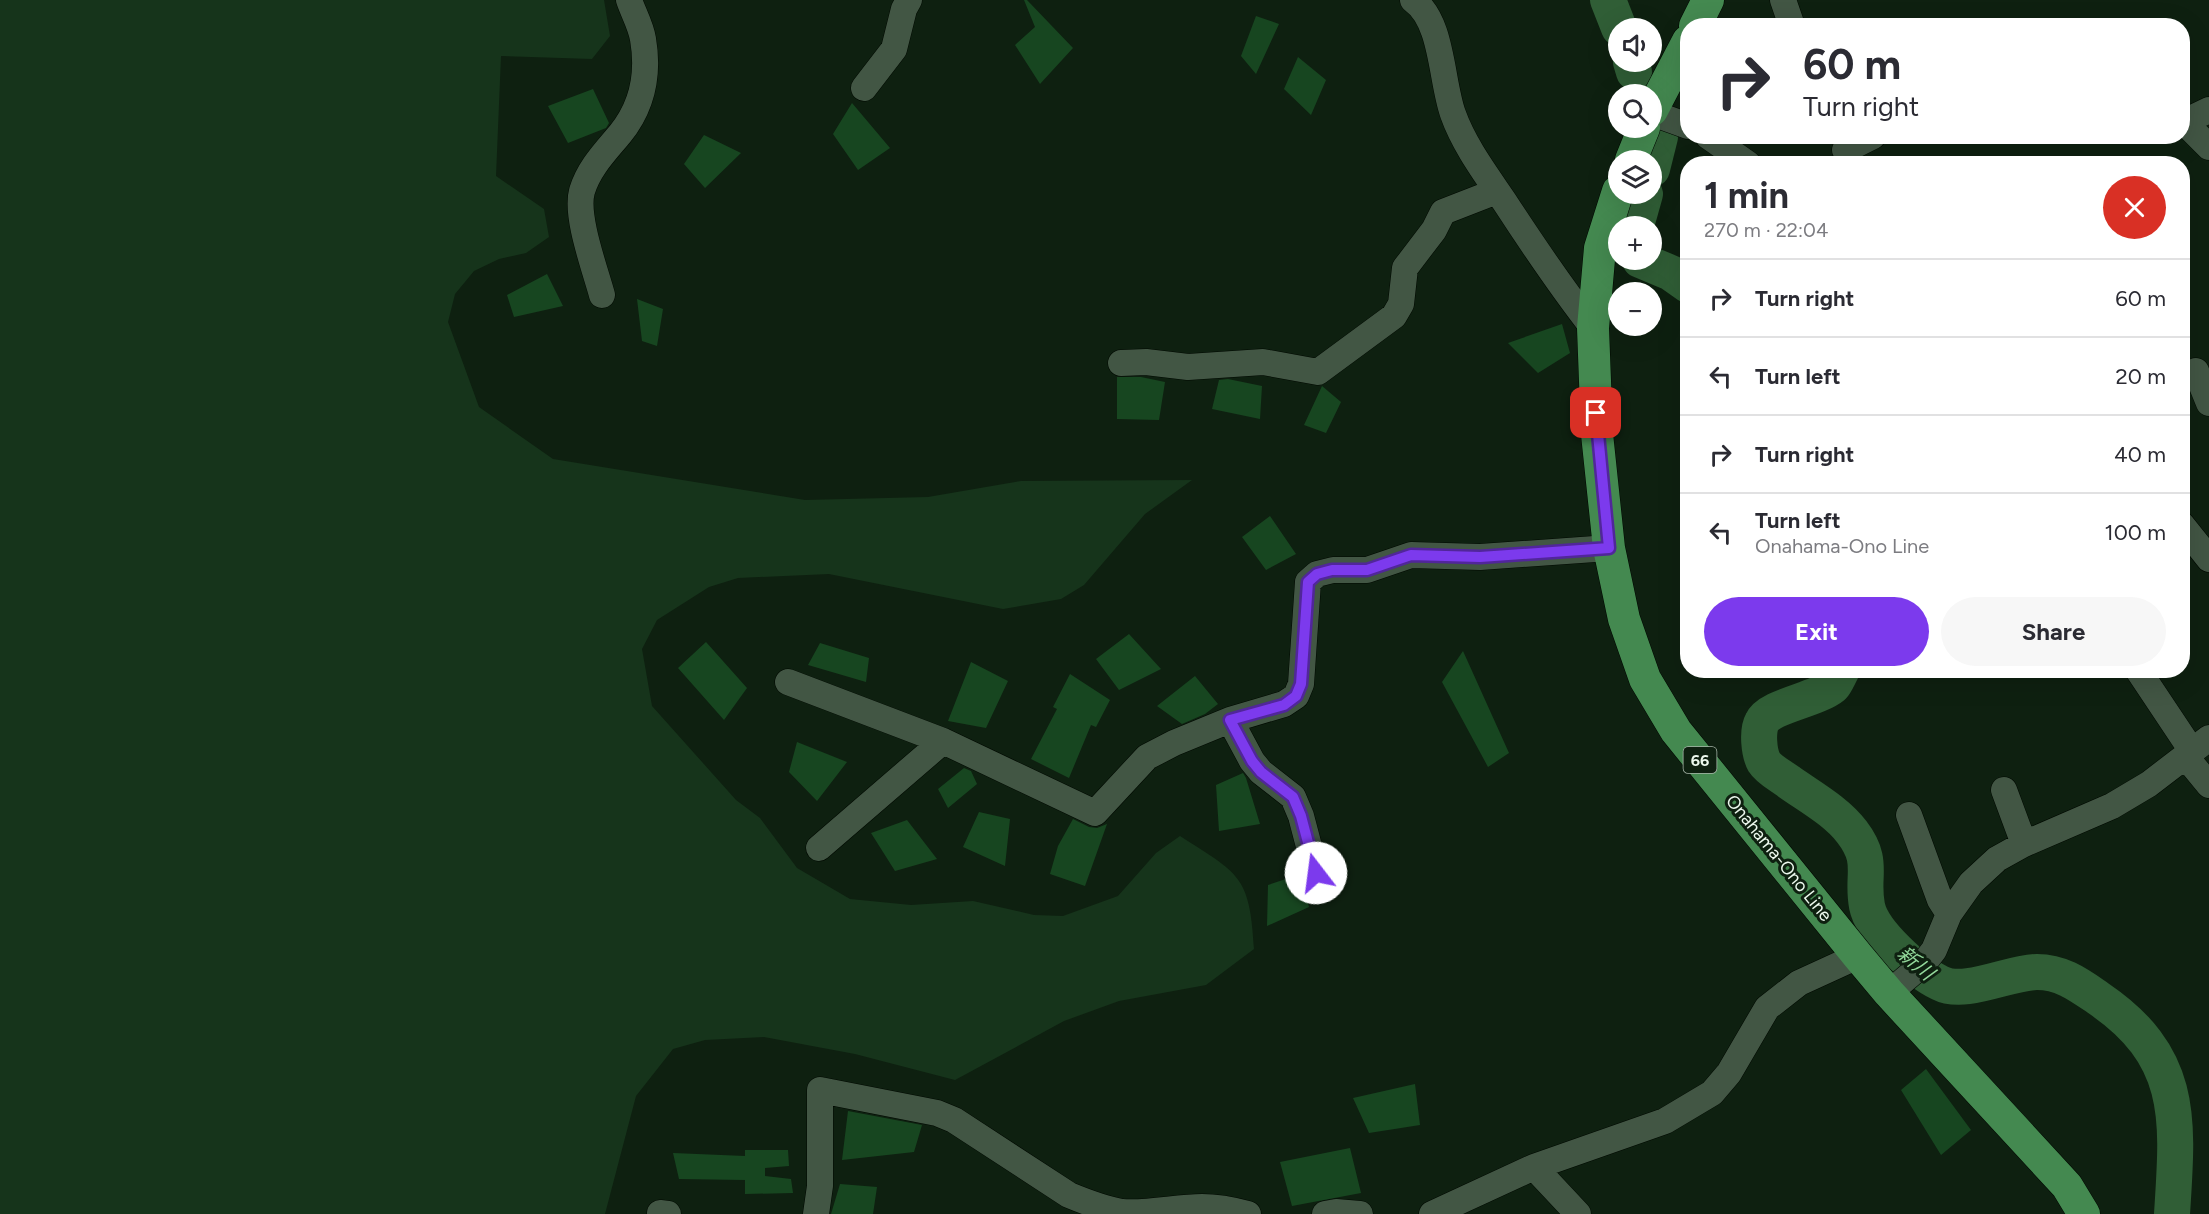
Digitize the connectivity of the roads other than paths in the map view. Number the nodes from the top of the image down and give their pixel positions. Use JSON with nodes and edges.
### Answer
{"nodes":[{"id":1,"x":629,"y":0,"type":"edge"},
{"id":2,"x":909,"y":0,"type":"edge"},
{"id":3,"x":1413,"y":0,"type":"edge"},
{"id":4,"x":1708,"y":0,"type":"edge"},
{"id":5,"x":1783,"y":0,"type":"edge"},
{"id":6,"x":1699,"y":18,"type":"edge"},
{"id":7,"x":1789,"y":18,"type":"edge"},
{"id":8,"x":1680,"y":57,"type":"edge"},
{"id":9,"x":864,"y":88,"type":"dead end"},
{"id":10,"x":1662,"y":92,"type":"edge"},
{"id":11,"x":2209,"y":111,"type":"edge"},
{"id":12,"x":1662,"y":116,"type":"edge"},
{"id":13,"x":2190,"y":118,"type":"edge"},
{"id":14,"x":1680,"y":123,"type":"edge"},
{"id":15,"x":2190,"y":128,"type":"edge"},
{"id":16,"x":1719,"y":144,"type":"edge"},
{"id":17,"x":2209,"y":147,"type":"edge"},
{"id":18,"x":1737,"y":156,"type":"edge"},
{"id":19,"x":1497,"y":191,"type":"junction"},
{"id":20,"x":1614,"y":204,"type":"edge"},
{"id":21,"x":602,"y":295,"type":"dead end"},
{"id":22,"x":1593,"y":328,"type":"junction"},
{"id":23,"x":1121,"y":363,"type":"dead end"},
{"id":24,"x":2190,"y":373,"type":"edge"},
{"id":25,"x":2209,"y":403,"type":"edge"},
{"id":26,"x":2190,"y":535,"type":"edge"},
{"id":27,"x":1609,"y":548,"type":"junction"},
{"id":28,"x":2209,"y":559,"type":"edge"},
{"id":29,"x":2144,"y":678,"type":"edge"},
{"id":30,"x":788,"y":682,"type":"dead end"},
{"id":31,"x":1230,"y":720,"type":"junction"},
{"id":32,"x":943,"y":741,"type":"junction"},
{"id":33,"x":2196,"y":748,"type":"edge"},
{"id":34,"x":2209,"y":785,"type":"edge"},
{"id":35,"x":2004,"y":790,"type":"dead end"},
{"id":36,"x":1909,"y":815,"type":"dead end"},
{"id":37,"x":2024,"y":844,"type":"junction"},
{"id":38,"x":819,"y":848,"type":"dead end"},
{"id":39,"x":1316,"y":873,"type":"dead end"},
{"id":40,"x":1949,"y":914,"type":"junction"},
{"id":41,"x":1858,"y":956,"type":"junction"},
{"id":42,"x":1894,"y":987,"type":"junction"},
{"id":43,"x":1534,"y":1167,"type":"junction"},
{"id":44,"x":816,"y":1214,"type":"edge"},
{"id":45,"x":1248,"y":1214,"type":"edge"},
{"id":46,"x":1325,"y":1214,"type":"edge"},
{"id":47,"x":1360,"y":1214,"type":"edge"},
{"id":48,"x":1432,"y":1214,"type":"edge"},
{"id":49,"x":1578,"y":1214,"type":"edge"},
{"id":50,"x":2084,"y":1214,"type":"edge"}],
"edges":[{"from":1,"to":21,"type":"street"},
{"from":2,"to":9,"type":"street"},
{"from":3,"to":19,"type":"street"},
{"from":4,"to":6,"type":"main road"},
{"from":5,"to":7,"type":"street"},
{"from":8,"to":10,"type":"main road"},
{"from":11,"to":13,"type":"street"},
{"from":12,"to":14,"type":"street"},
{"from":15,"to":17,"type":"street"},
{"from":16,"to":18,"type":"street"},
{"from":19,"to":22,"type":"street"},
{"from":19,"to":23,"type":"street"},
{"from":20,"to":22,"type":"main road","name":"Onahama-Ono Line","number":"66"},
{"from":22,"to":27,"type":"main road","name":"Onahama-Ono Line","number":"66"},
{"from":24,"to":25,"type":"street"},
{"from":26,"to":28,"type":"street"},
{"from":27,"to":31,"type":"street"},
{"from":27,"to":41,"type":"main road","name":"Onahama-Ono Line","number":"66"},
{"from":29,"to":33,"type":"street"},
{"from":30,"to":32,"type":"street"},
{"from":31,"to":32,"type":"street"},
{"from":31,"to":39,"type":"street"},
{"from":32,"to":38,"type":"street"},
{"from":33,"to":34,"type":"street"},
{"from":33,"to":37,"type":"street"},
{"from":35,"to":37,"type":"street"},
{"from":36,"to":40,"type":"street"},
{"from":37,"to":40,"type":"street"},
{"from":40,"to":42,"type":"street"},
{"from":41,"to":42,"type":"main road","name":"Onahama-Ono Line","number":"66"},
{"from":41,"to":43,"type":"street"},
{"from":42,"to":50,"type":"main road","name":"Onahama-Ono Line","number":"66"},
{"from":43,"to":48,"type":"street"},
{"from":43,"to":49,"type":"street"},
{"from":44,"to":45,"type":"street"},
{"from":46,"to":47,"type":"street"}]}
